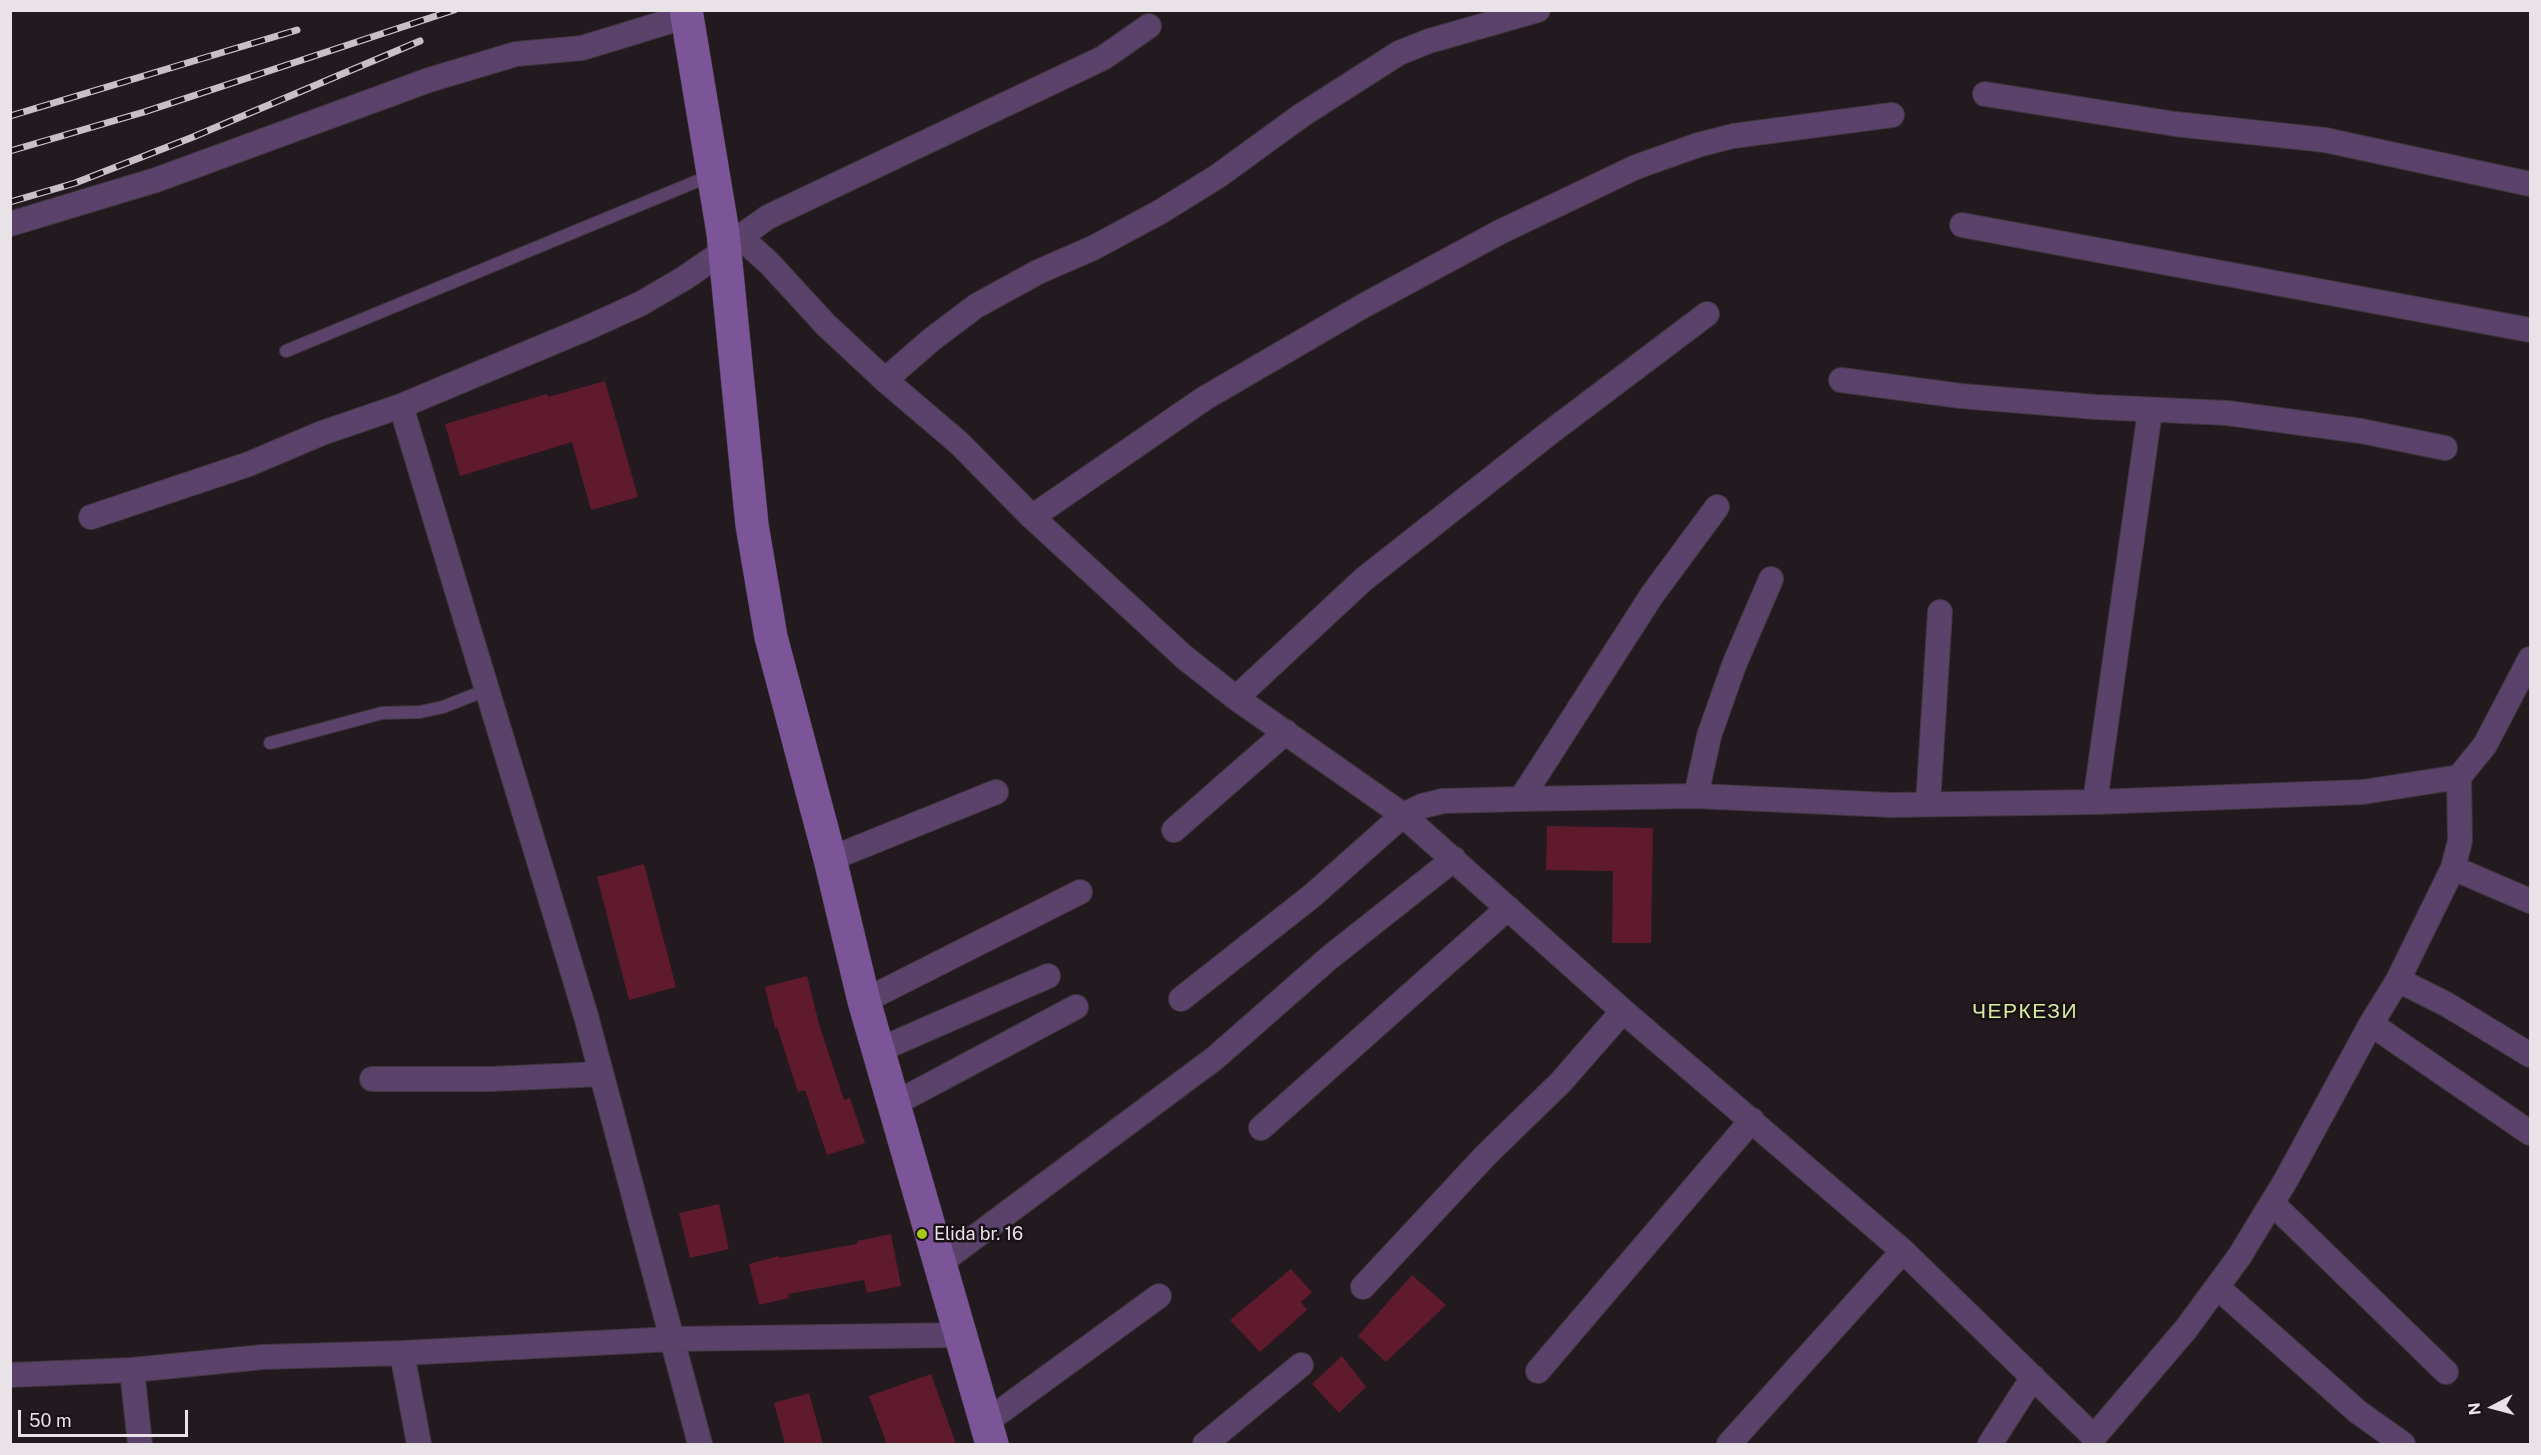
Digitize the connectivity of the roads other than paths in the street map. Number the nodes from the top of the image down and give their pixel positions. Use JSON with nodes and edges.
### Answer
{"nodes":[{"id":1,"x":1538,"y":10,"type":"edge"},
{"id":2,"x":687,"y":13,"type":"edge"},
{"id":3,"x":1149,"y":26,"type":"dead end"},
{"id":4,"x":1985,"y":94,"type":"dead end"},
{"id":5,"x":1892,"y":115,"type":"dead end"},
{"id":6,"x":713,"y":175,"type":"junction"},
{"id":7,"x":2530,"y":184,"type":"edge"},
{"id":8,"x":10,"y":225,"type":"edge"},
{"id":9,"x":1962,"y":225,"type":"dead end"},
{"id":10,"x":729,"y":240,"type":"junction"},
{"id":11,"x":1707,"y":314,"type":"dead end"},
{"id":12,"x":2530,"y":330,"type":"edge"},
{"id":13,"x":286,"y":351,"type":"dead end"},
{"id":14,"x":885,"y":380,"type":"junction"},
{"id":15,"x":1841,"y":380,"type":"dead end"},
{"id":16,"x":401,"y":405,"type":"junction"},
{"id":17,"x":2150,"y":411,"type":"junction"},
{"id":18,"x":2445,"y":448,"type":"dead end"},
{"id":19,"x":1717,"y":507,"type":"dead end"},
{"id":20,"x":91,"y":517,"type":"dead end"},
{"id":21,"x":1032,"y":517,"type":"junction"},
{"id":22,"x":1771,"y":579,"type":"dead end"},
{"id":23,"x":1940,"y":612,"type":"dead end"},
{"id":24,"x":2530,"y":659,"type":"edge"},
{"id":25,"x":489,"y":689,"type":"junction"},
{"id":26,"x":1236,"y":698,"type":"junction"},
{"id":27,"x":1286,"y":732,"type":"junction"},
{"id":28,"x":270,"y":743,"type":"dead end"},
{"id":29,"x":2459,"y":777,"type":"junction"},
{"id":30,"x":996,"y":792,"type":"dead end"},
{"id":31,"x":1696,"y":796,"type":"junction"},
{"id":32,"x":1521,"y":799,"type":"junction"},
{"id":33,"x":2095,"y":802,"type":"junction"},
{"id":34,"x":1928,"y":804,"type":"junction"},
{"id":35,"x":1403,"y":815,"type":"junction"},
{"id":36,"x":1174,"y":830,"type":"dead end"},
{"id":37,"x":830,"y":859,"type":"junction"},
{"id":38,"x":1454,"y":859,"type":"junction"},
{"id":39,"x":2453,"y":868,"type":"junction"},
{"id":40,"x":1080,"y":892,"type":"dead end"},
{"id":41,"x":2530,"y":901,"type":"edge"},
{"id":42,"x":1508,"y":908,"type":"junction"},
{"id":43,"x":1048,"y":976,"type":"dead end"},
{"id":44,"x":2398,"y":980,"type":"junction"},
{"id":45,"x":1181,"y":999,"type":"dead end"},
{"id":46,"x":864,"y":1001,"type":"junction"},
{"id":47,"x":1076,"y":1007,"type":"dead end"},
{"id":48,"x":1623,"y":1011,"type":"junction"},
{"id":49,"x":2371,"y":1024,"type":"junction"},
{"id":50,"x":879,"y":1050,"type":"junction"},
{"id":51,"x":2530,"y":1055,"type":"edge"},
{"id":52,"x":602,"y":1074,"type":"junction"},
{"id":53,"x":372,"y":1079,"type":"dead end"},
{"id":54,"x":894,"y":1104,"type":"junction"},
{"id":55,"x":1752,"y":1120,"type":"junction"},
{"id":56,"x":1261,"y":1128,"type":"dead end"},
{"id":57,"x":2530,"y":1133,"type":"edge"},
{"id":58,"x":2272,"y":1203,"type":"junction"},
{"id":59,"x":1903,"y":1251,"type":"junction"},
{"id":60,"x":940,"y":1263,"type":"junction"},
{"id":61,"x":1363,"y":1287,"type":"dead end"},
{"id":62,"x":2217,"y":1287,"type":"junction"},
{"id":63,"x":1159,"y":1296,"type":"dead end"},
{"id":64,"x":962,"y":1335,"type":"junction"},
{"id":65,"x":673,"y":1339,"type":"junction"},
{"id":66,"x":402,"y":1353,"type":"junction"},
{"id":67,"x":1301,"y":1365,"type":"dead end"},
{"id":68,"x":132,"y":1370,"type":"junction"},
{"id":69,"x":1538,"y":1371,"type":"dead end"},
{"id":70,"x":2446,"y":1372,"type":"dead end"},
{"id":71,"x":10,"y":1376,"type":"edge"},
{"id":72,"x":2033,"y":1377,"type":"junction"},
{"id":73,"x":989,"y":1433,"type":"edge"},
{"id":74,"x":2097,"y":1441,"type":"edge"},
{"id":75,"x":140,"y":1444,"type":"edge"},
{"id":76,"x":419,"y":1444,"type":"edge"},
{"id":77,"x":700,"y":1444,"type":"edge"},
{"id":78,"x":1205,"y":1444,"type":"edge"},
{"id":79,"x":1729,"y":1444,"type":"edge"},
{"id":80,"x":1990,"y":1444,"type":"edge"},
{"id":81,"x":2403,"y":1444,"type":"edge"}],
"edges":[{"from":1,"to":14,"type":"street"},
{"from":2,"to":6,"type":"main road"},
{"from":2,"to":8,"type":"street"},
{"from":3,"to":10,"type":"street"},
{"from":4,"to":7,"type":"street"},
{"from":5,"to":21,"type":"street"},
{"from":6,"to":10,"type":"main road"},
{"from":6,"to":13,"type":"lane"},
{"from":9,"to":12,"type":"street"},
{"from":10,"to":14,"type":"street"},
{"from":10,"to":16,"type":"street"},
{"from":10,"to":37,"type":"main road"},
{"from":11,"to":26,"type":"street"},
{"from":14,"to":21,"type":"street"},
{"from":15,"to":17,"type":"street"},
{"from":16,"to":20,"type":"street"},
{"from":16,"to":25,"type":"street"},
{"from":17,"to":18,"type":"street"},
{"from":17,"to":33,"type":"street"},
{"from":19,"to":32,"type":"street"},
{"from":21,"to":26,"type":"street"},
{"from":22,"to":31,"type":"street"},
{"from":23,"to":34,"type":"street"},
{"from":24,"to":29,"type":"street"},
{"from":25,"to":28,"type":"lane"},
{"from":25,"to":52,"type":"street"},
{"from":26,"to":27,"type":"street"},
{"from":27,"to":35,"type":"street"},
{"from":27,"to":36,"type":"street"},
{"from":29,"to":33,"type":"street"},
{"from":29,"to":39,"type":"street"},
{"from":30,"to":37,"type":"street"},
{"from":31,"to":32,"type":"street"},
{"from":31,"to":34,"type":"street"},
{"from":32,"to":35,"type":"street"},
{"from":33,"to":34,"type":"street"},
{"from":35,"to":38,"type":"street"},
{"from":35,"to":45,"type":"street"},
{"from":37,"to":46,"type":"main road"},
{"from":38,"to":42,"type":"street"},
{"from":38,"to":60,"type":"street"},
{"from":39,"to":41,"type":"street"},
{"from":39,"to":44,"type":"street"},
{"from":40,"to":46,"type":"street"},
{"from":42,"to":48,"type":"street"},
{"from":42,"to":56,"type":"street"},
{"from":43,"to":50,"type":"street"},
{"from":44,"to":49,"type":"street"},
{"from":44,"to":51,"type":"street"},
{"from":46,"to":50,"type":"main road"},
{"from":47,"to":54,"type":"street"},
{"from":48,"to":55,"type":"street"},
{"from":48,"to":61,"type":"street"},
{"from":49,"to":57,"type":"street"},
{"from":49,"to":58,"type":"street"},
{"from":50,"to":54,"type":"main road"},
{"from":52,"to":53,"type":"street"},
{"from":52,"to":65,"type":"street"},
{"from":54,"to":60,"type":"main road"},
{"from":55,"to":59,"type":"street"},
{"from":55,"to":69,"type":"street"},
{"from":58,"to":62,"type":"street"},
{"from":58,"to":70,"type":"street"},
{"from":59,"to":72,"type":"street"},
{"from":59,"to":79,"type":"street"},
{"from":60,"to":64,"type":"main road"},
{"from":62,"to":74,"type":"street"},
{"from":62,"to":81,"type":"street"},
{"from":63,"to":73,"type":"street"},
{"from":64,"to":65,"type":"street"},
{"from":64,"to":73,"type":"main road"},
{"from":65,"to":66,"type":"street"},
{"from":65,"to":77,"type":"street"},
{"from":66,"to":68,"type":"street"},
{"from":66,"to":76,"type":"street"},
{"from":67,"to":78,"type":"street"},
{"from":68,"to":71,"type":"street"},
{"from":68,"to":75,"type":"street"},
{"from":72,"to":74,"type":"street"},
{"from":72,"to":80,"type":"street"}]}
